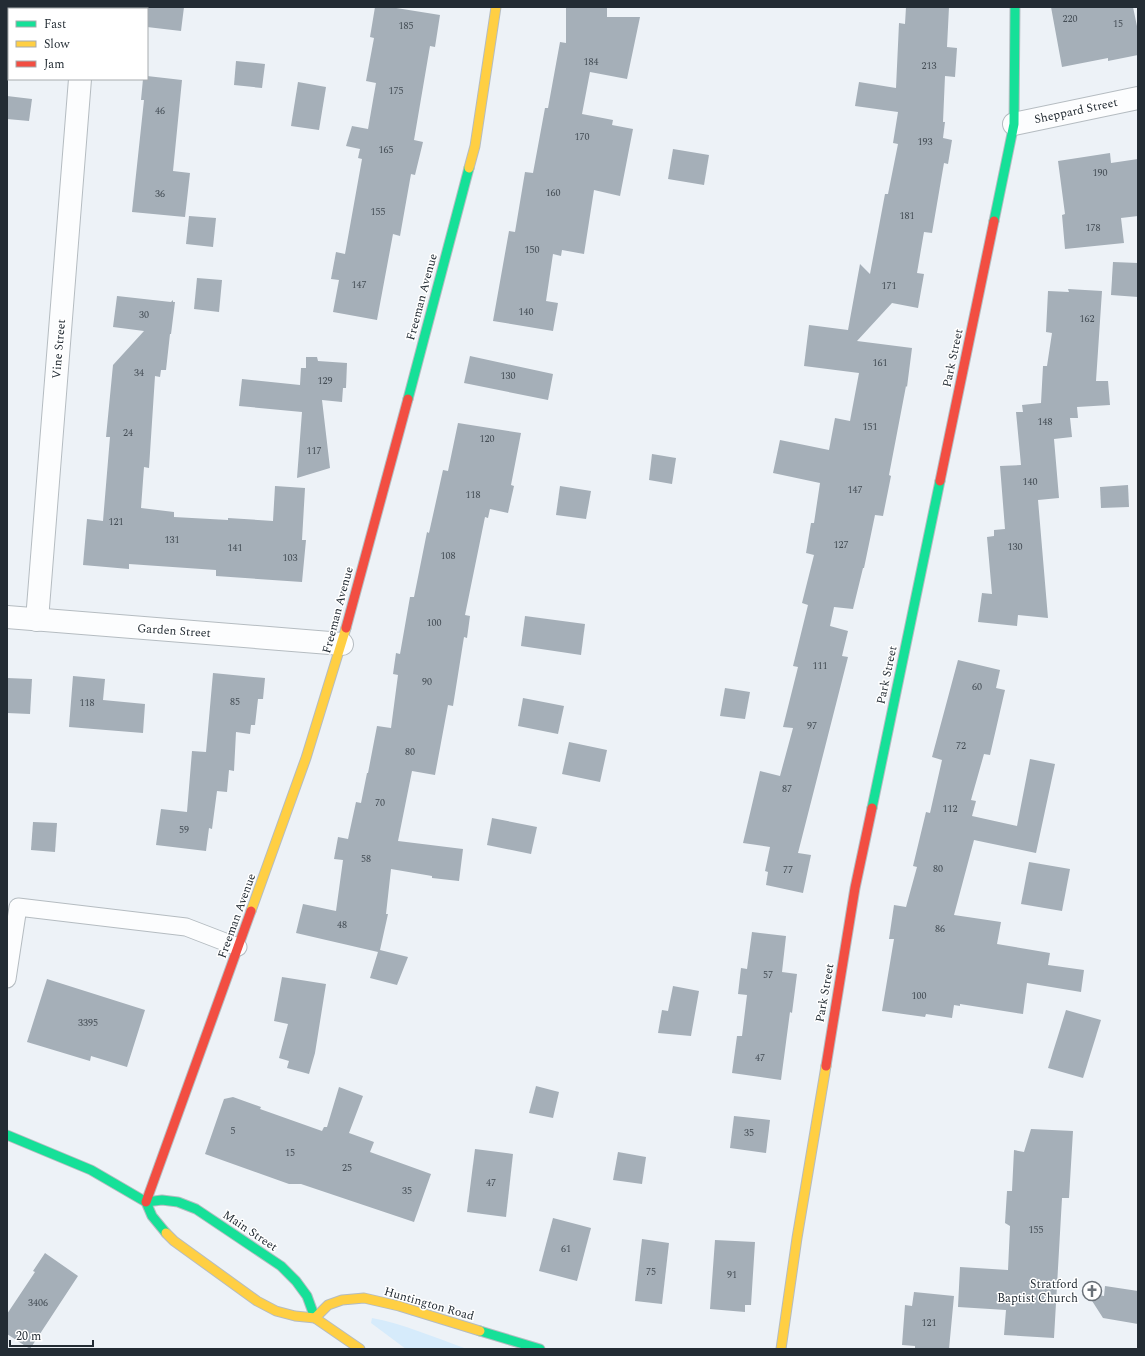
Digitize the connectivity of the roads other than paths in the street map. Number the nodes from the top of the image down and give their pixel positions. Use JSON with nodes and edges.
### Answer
{"nodes":[{"id":1,"x":496,"y":7,"type":"edge"},
{"id":2,"x":1015,"y":7,"type":"edge"},
{"id":3,"x":80,"y":80,"type":"edge"},
{"id":4,"x":1138,"y":98,"type":"edge"},
{"id":5,"x":1014,"y":124,"type":"junction"},
{"id":6,"x":7,"y":617,"type":"edge"},
{"id":7,"x":37,"y":620,"type":"junction"},
{"id":8,"x":342,"y":644,"type":"junction"},
{"id":9,"x":238,"y":947,"type":"junction"},
{"id":10,"x":7,"y":979,"type":"edge"},
{"id":11,"x":7,"y":1135,"type":"edge"},
{"id":12,"x":146,"y":1202,"type":"junction"},
{"id":13,"x":315,"y":1318,"type":"junction"},
{"id":14,"x":360,"y":1349,"type":"edge"},
{"id":15,"x":540,"y":1349,"type":"edge"},
{"id":16,"x":781,"y":1349,"type":"edge"}],
"edges":[{"from":1,"to":8,"type":"street","name":"Freeman Avenue"},
{"from":2,"to":5,"type":"street","name":"Park Street"},
{"from":3,"to":7,"type":"street","name":"Vine Street"},
{"from":4,"to":5,"type":"street","name":"Sheppard Street"},
{"from":5,"to":16,"type":"street","name":"Park Street"},
{"from":6,"to":7,"type":"street","name":"Garden Street"},
{"from":7,"to":8,"type":"street","name":"Garden Street"},
{"from":8,"to":9,"type":"street","name":"Freeman Avenue"},
{"from":9,"to":10,"type":"lane"},
{"from":9,"to":12,"type":"street","name":"Freeman Avenue"},
{"from":11,"to":12,"type":"street"},
{"from":12,"to":13,"type":"street"},
{"from":12,"to":13,"type":"street","name":"Main Street"},
{"from":13,"to":14,"type":"street"},
{"from":13,"to":15,"type":"street","name":"Huntington Road"}]}
